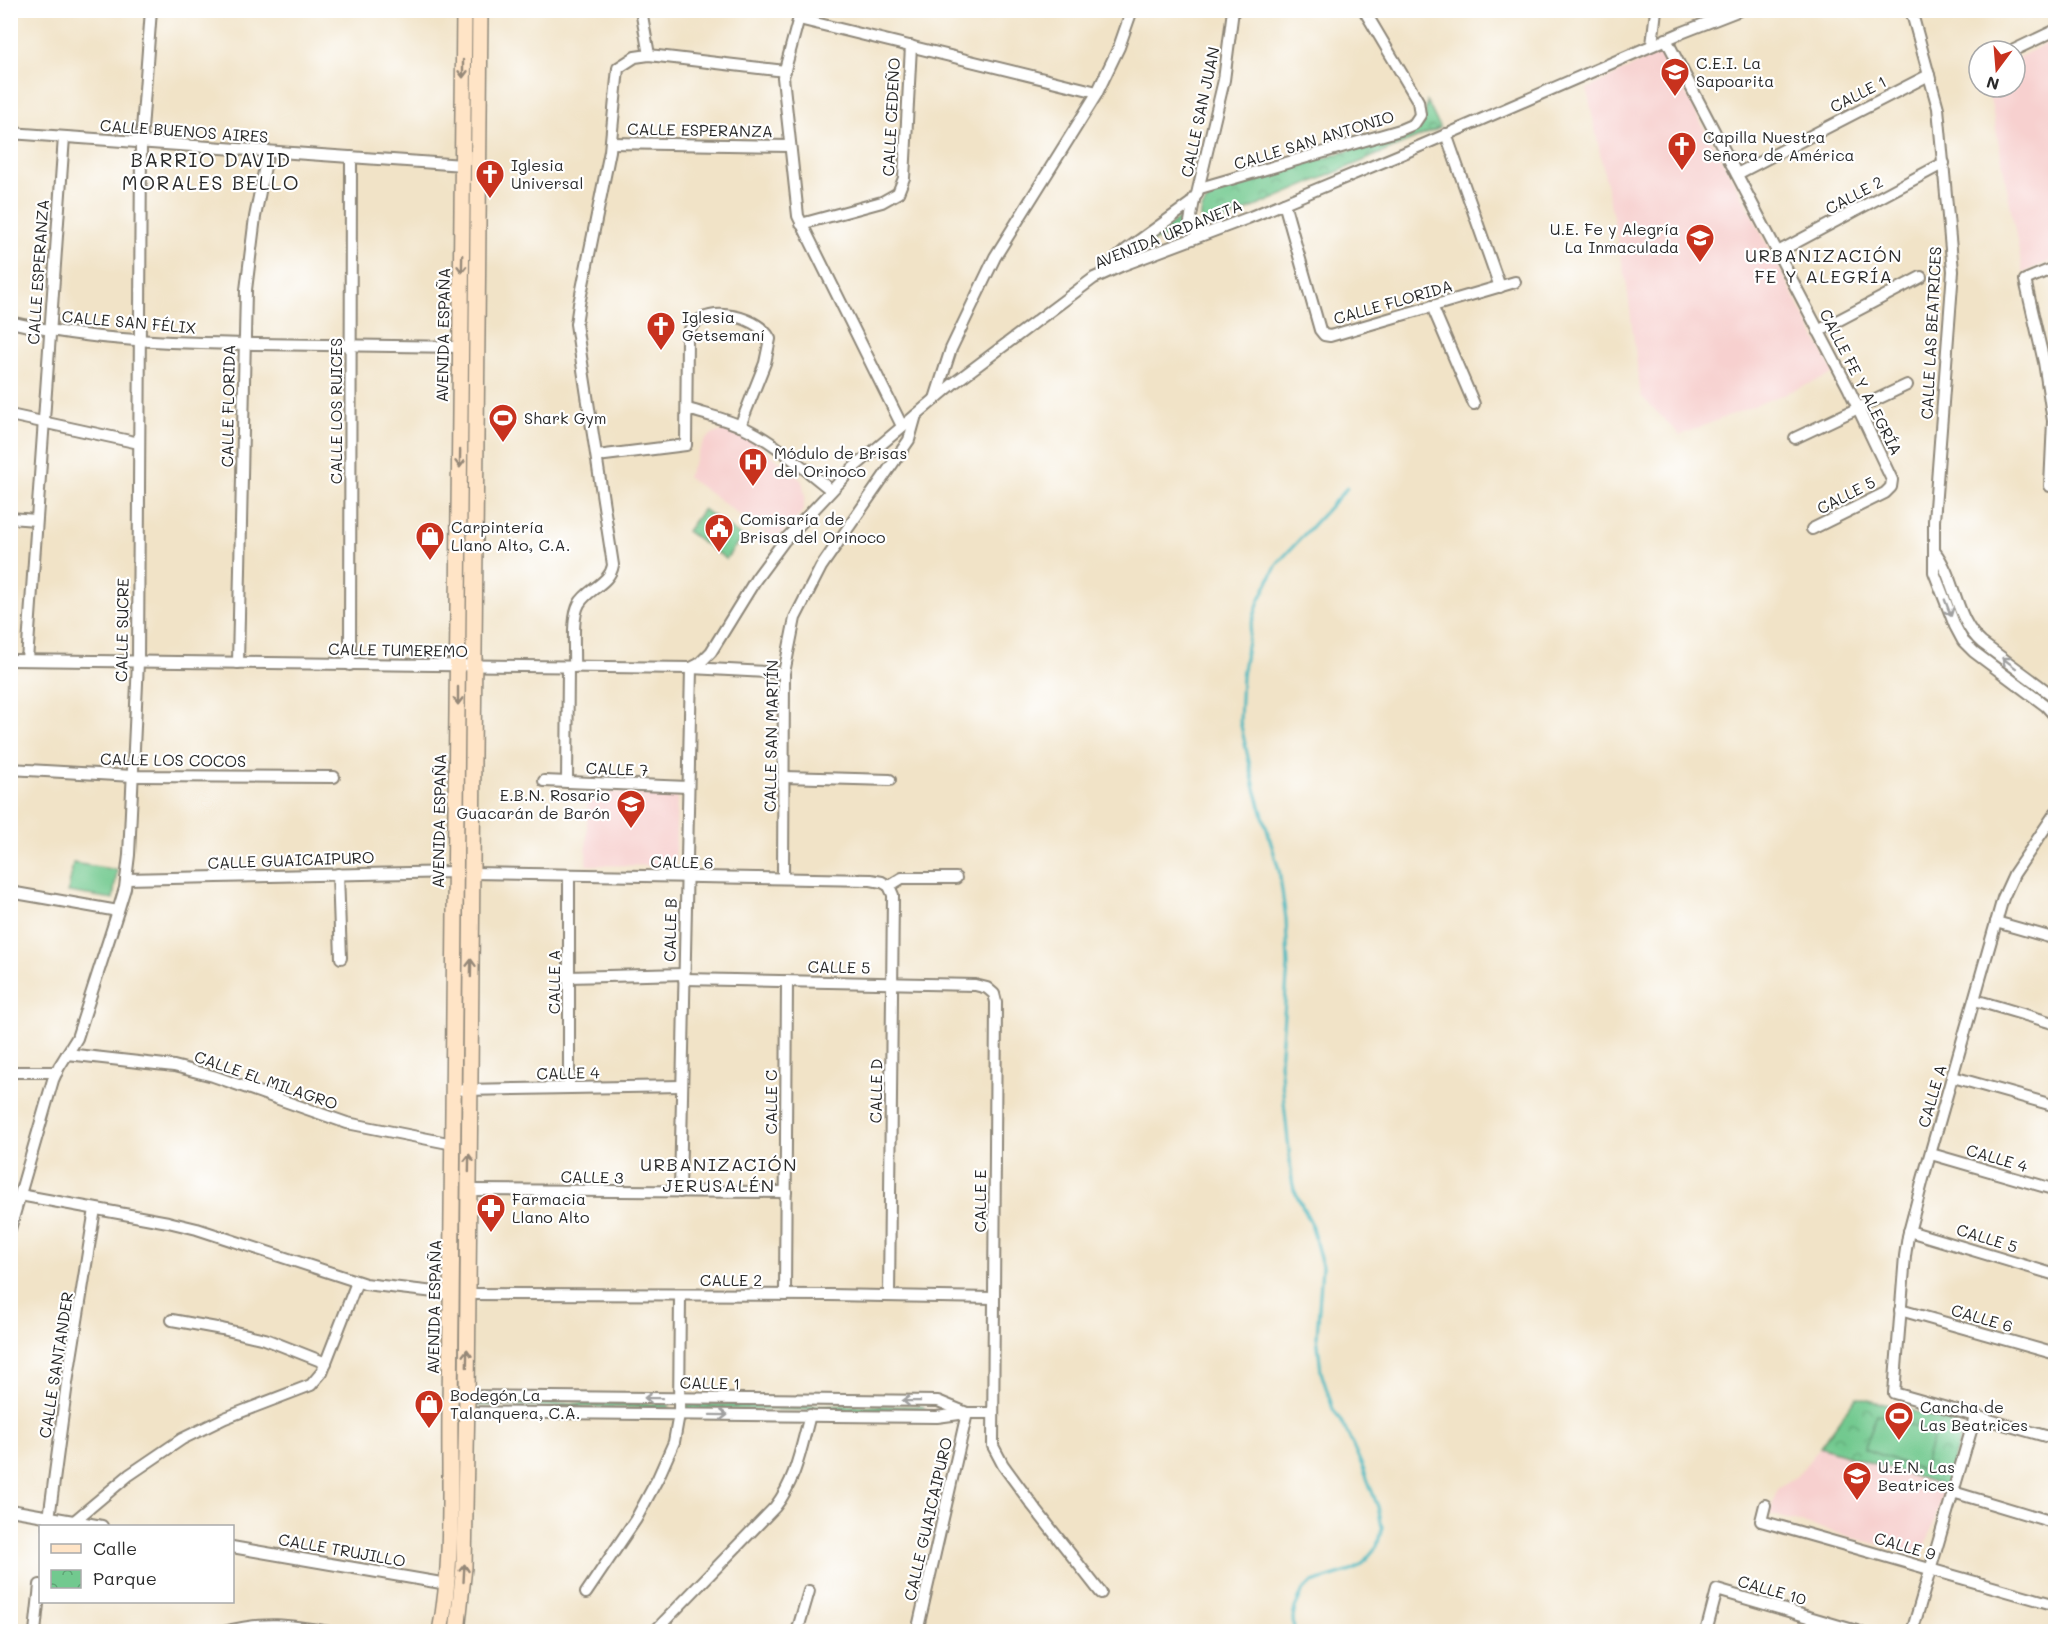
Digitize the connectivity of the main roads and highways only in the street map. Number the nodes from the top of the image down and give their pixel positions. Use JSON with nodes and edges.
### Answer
{"nodes":[{"id":1,"x":464,"y":10,"type":"edge"},
{"id":2,"x":480,"y":10,"type":"edge"},
{"id":3,"x":440,"y":1632,"type":"edge"},
{"id":4,"x":457,"y":1632,"type":"edge"}],
"edges":[{"from":1,"to":3,"type":"main road","name":"AVENIDA ESPAÑA","one_way":true},
{"from":4,"to":2,"type":"main road","name":"AVENIDA ESPAÑA","one_way":true}]}
